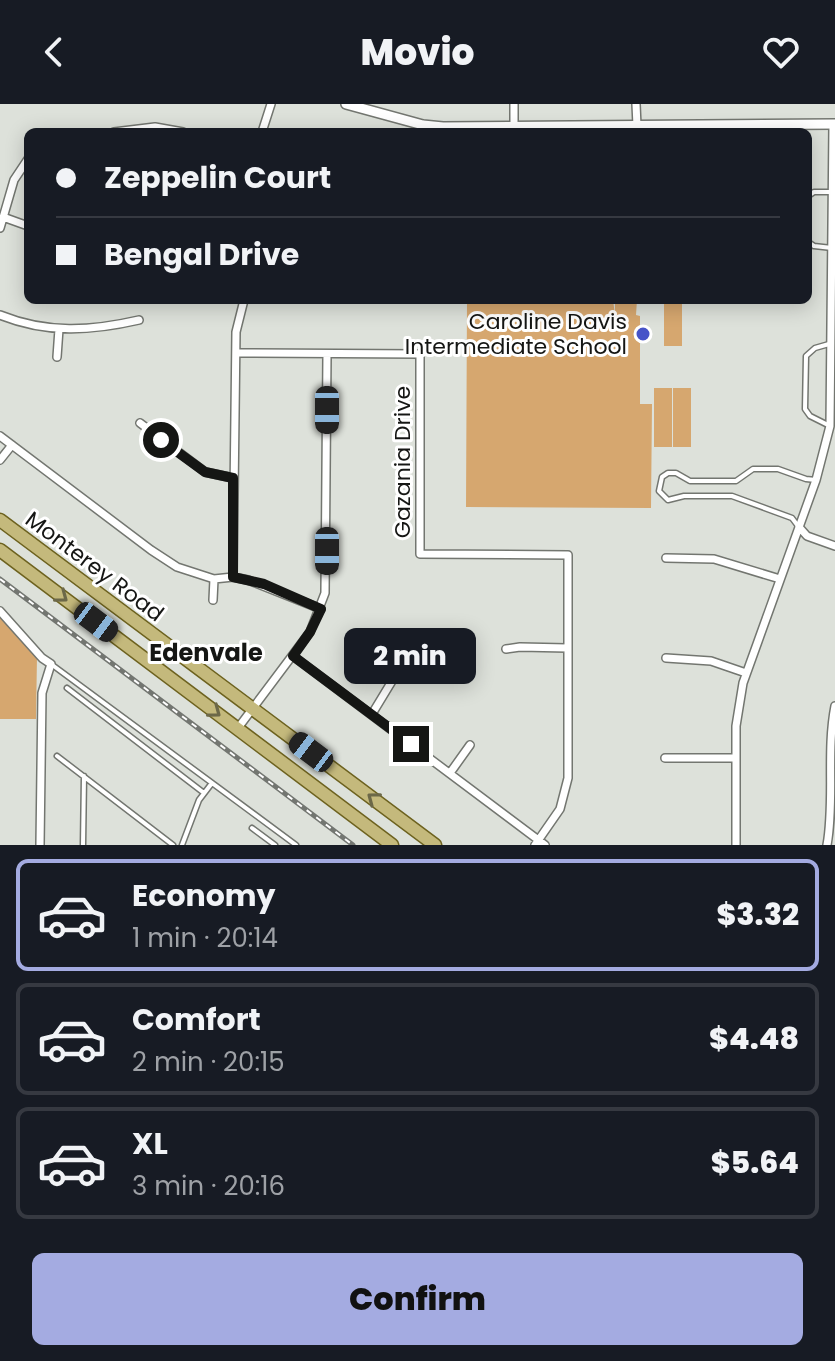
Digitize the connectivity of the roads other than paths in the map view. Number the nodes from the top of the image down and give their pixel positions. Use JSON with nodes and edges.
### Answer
{"nodes":[{"id":1,"x":271,"y":104,"type":"edge"},
{"id":2,"x":346,"y":104,"type":"edge"},
{"id":3,"x":514,"y":104,"type":"edge"},
{"id":4,"x":636,"y":104,"type":"edge"},
{"id":5,"x":834,"y":124,"type":"edge"},
{"id":6,"x":637,"y":126,"type":"junction"},
{"id":7,"x":263,"y":128,"type":"edge"},
{"id":8,"x":422,"y":128,"type":"edge"},
{"id":9,"x":514,"y":128,"type":"junction"},
{"id":10,"x":676,"y":128,"type":"edge"},
{"id":11,"x":724,"y":128,"type":"edge"},
{"id":12,"x":24,"y":165,"type":"edge"},
{"id":13,"x":832,"y":192,"type":"junction"},
{"id":14,"x":812,"y":193,"type":"edge"},
{"id":15,"x":3,"y":217,"type":"junction"},
{"id":16,"x":24,"y":225,"type":"edge"},
{"id":17,"x":833,"y":226,"type":"edge"},
{"id":18,"x":0,"y":228,"type":"edge"},
{"id":19,"x":812,"y":245,"type":"edge"},
{"id":20,"x":832,"y":248,"type":"junction"},
{"id":21,"x":243,"y":304,"type":"edge"},
{"id":22,"x":0,"y":315,"type":"edge"},
{"id":23,"x":139,"y":320,"type":"dead end"},
{"id":24,"x":59,"y":329,"type":"junction"},
{"id":25,"x":831,"y":344,"type":"junction"},
{"id":26,"x":236,"y":353,"type":"junction"},
{"id":27,"x":327,"y":354,"type":"junction"},
{"id":28,"x":57,"y":357,"type":"dead end"},
{"id":29,"x":140,"y":423,"type":"dead end"},
{"id":30,"x":830,"y":426,"type":"junction"},
{"id":31,"x":0,"y":436,"type":"edge"},
{"id":32,"x":12,"y":445,"type":"junction"},
{"id":33,"x":0,"y":460,"type":"edge"},
{"id":34,"x":233,"y":478,"type":"junction"},
{"id":35,"x":816,"y":480,"type":"junction"},
{"id":36,"x":0,"y":520,"type":"edge"},
{"id":37,"x":799,"y":527,"type":"junction"},
{"id":38,"x":835,"y":546,"type":"edge"},
{"id":39,"x":0,"y":550,"type":"edge"},
{"id":40,"x":666,"y":558,"type":"dead end"},
{"id":41,"x":233,"y":577,"type":"junction"},
{"id":42,"x":214,"y":579,"type":"junction"},
{"id":43,"x":780,"y":579,"type":"junction"},
{"id":44,"x":213,"y":600,"type":"dead end"},
{"id":45,"x":321,"y":609,"type":"junction"},
{"id":46,"x":0,"y":611,"type":"edge"},
{"id":47,"x":567,"y":648,"type":"junction"},
{"id":48,"x":506,"y":649,"type":"dead end"},
{"id":49,"x":409,"y":653,"type":"dead end"},
{"id":50,"x":293,"y":656,"type":"junction"},
{"id":51,"x":666,"y":658,"type":"dead end"},
{"id":52,"x":51,"y":664,"type":"junction"},
{"id":53,"x":746,"y":673,"type":"junction"},
{"id":54,"x":67,"y":688,"type":"dead end"},
{"id":55,"x":835,"y":706,"type":"edge"},
{"id":56,"x":252,"y":708,"type":"junction"},
{"id":57,"x":372,"y":714,"type":"junction"},
{"id":58,"x":238,"y":728,"type":"junction"},
{"id":59,"x":470,"y":745,"type":"dead end"},
{"id":60,"x":57,"y":756,"type":"dead end"},
{"id":61,"x":665,"y":758,"type":"dead end"},
{"id":62,"x":736,"y":758,"type":"junction"},
{"id":63,"x":450,"y":773,"type":"junction"},
{"id":64,"x":84,"y":776,"type":"junction"},
{"id":65,"x":212,"y":782,"type":"junction"},
{"id":66,"x":204,"y":793,"type":"junction"},
{"id":67,"x":252,"y":828,"type":"dead end"},
{"id":68,"x":540,"y":843,"type":"edge"},
{"id":69,"x":40,"y":845,"type":"edge"},
{"id":70,"x":83,"y":845,"type":"edge"},
{"id":71,"x":173,"y":845,"type":"edge"},
{"id":72,"x":182,"y":845,"type":"edge"},
{"id":73,"x":275,"y":845,"type":"edge"},
{"id":74,"x":296,"y":845,"type":"edge"},
{"id":75,"x":392,"y":845,"type":"edge"},
{"id":76,"x":435,"y":845,"type":"edge"},
{"id":77,"x":736,"y":845,"type":"edge"},
{"id":78,"x":827,"y":845,"type":"edge"}],
"edges":[{"from":1,"to":7,"type":"street"},
{"from":2,"to":8,"type":"street"},
{"from":3,"to":9,"type":"street"},
{"from":4,"to":6,"type":"street"},
{"from":5,"to":11,"type":"street"},
{"from":5,"to":13,"type":"street"},
{"from":6,"to":9,"type":"street"},
{"from":6,"to":10,"type":"street"},
{"from":8,"to":9,"type":"street"},
{"from":12,"to":15,"type":"street"},
{"from":13,"to":14,"type":"lane"},
{"from":13,"to":17,"type":"street"},
{"from":15,"to":16,"type":"street"},
{"from":15,"to":18,"type":"street"},
{"from":17,"to":20,"type":"street"},
{"from":19,"to":20,"type":"lane"},
{"from":20,"to":25,"type":"street"},
{"from":21,"to":26,"type":"street"},
{"from":22,"to":24,"type":"street"},
{"from":23,"to":24,"type":"street"},
{"from":24,"to":28,"type":"street"},
{"from":25,"to":30,"type":"street"},
{"from":25,"to":30,"type":"lane"},
{"from":26,"to":27,"type":"street","name":"Gazania Drive"},
{"from":26,"to":34,"type":"street"},
{"from":27,"to":45,"type":"street"},
{"from":27,"to":47,"type":"street","name":"Gazania Drive"},
{"from":29,"to":34,"type":"street"},
{"from":30,"to":35,"type":"street"},
{"from":31,"to":32,"type":"street"},
{"from":32,"to":33,"type":"street"},
{"from":32,"to":42,"type":"street"},
{"from":34,"to":41,"type":"street"},
{"from":35,"to":37,"type":"street"},
{"from":35,"to":37,"type":"lane"},
{"from":36,"to":56,"type":"main road","name":"Monterey Road"},
{"from":37,"to":38,"type":"street"},
{"from":37,"to":43,"type":"street"},
{"from":39,"to":58,"type":"main road","name":"Monterey Road","one_way":true},
{"from":40,"to":43,"type":"street"},
{"from":41,"to":42,"type":"street"},
{"from":41,"to":45,"type":"street"},
{"from":42,"to":44,"type":"street"},
{"from":43,"to":53,"type":"street"},
{"from":45,"to":50,"type":"street"},
{"from":46,"to":52,"type":"street"},
{"from":47,"to":48,"type":"street"},
{"from":47,"to":68,"type":"street","name":"Gazania Drive"},
{"from":49,"to":57,"type":"street"},
{"from":50,"to":56,"type":"street"},
{"from":50,"to":57,"type":"street"},
{"from":51,"to":53,"type":"street"},
{"from":52,"to":65,"type":"lane"},
{"from":52,"to":69,"type":"street"},
{"from":53,"to":62,"type":"street"},
{"from":54,"to":66,"type":"lane"},
{"from":55,"to":78,"type":"street"},
{"from":56,"to":58,"type":"street"},
{"from":76,"to":56,"type":"main road","name":"Monterey Road","one_way":true},
{"from":57,"to":63,"type":"street"},
{"from":58,"to":75,"type":"main road","name":"Monterey Road"},
{"from":59,"to":63,"type":"street"},
{"from":60,"to":64,"type":"lane"},
{"from":61,"to":62,"type":"street"},
{"from":62,"to":77,"type":"street"},
{"from":63,"to":68,"type":"street"},
{"from":64,"to":70,"type":"lane"},
{"from":64,"to":71,"type":"lane"},
{"from":65,"to":66,"type":"lane"},
{"from":65,"to":74,"type":"lane"},
{"from":66,"to":72,"type":"lane"},
{"from":67,"to":73,"type":"lane"}]}
